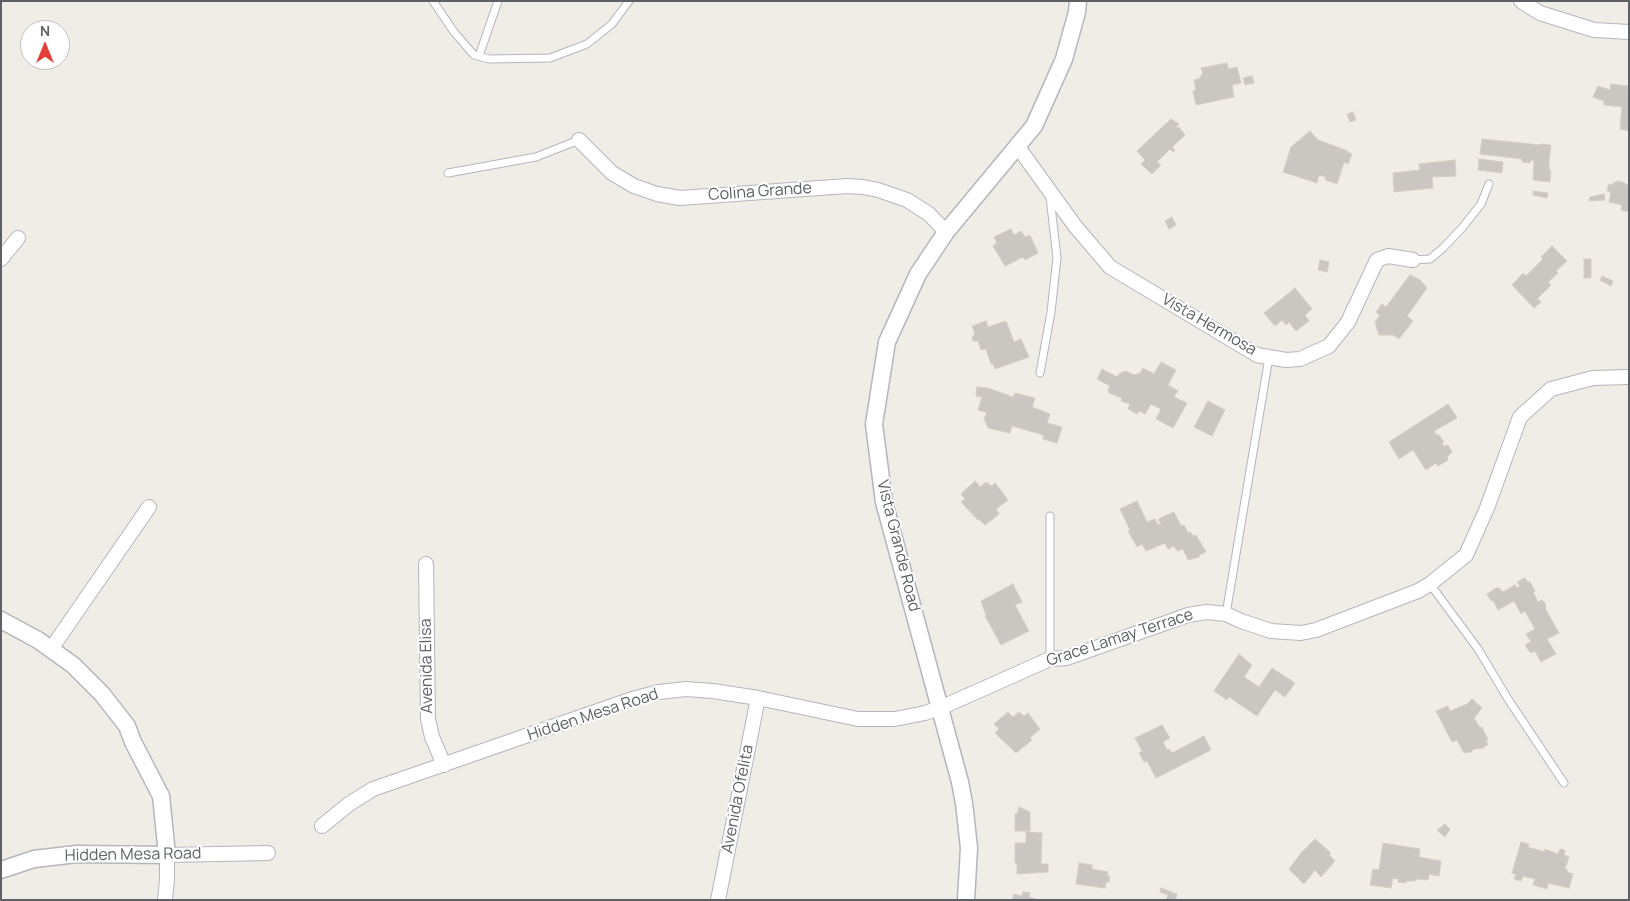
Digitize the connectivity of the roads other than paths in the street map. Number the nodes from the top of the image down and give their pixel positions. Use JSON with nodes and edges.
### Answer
{"nodes":[{"id":1,"x":433,"y":1,"type":"edge"},
{"id":2,"x":498,"y":1,"type":"edge"},
{"id":3,"x":628,"y":1,"type":"edge"},
{"id":4,"x":1078,"y":1,"type":"edge"},
{"id":5,"x":1521,"y":1,"type":"edge"},
{"id":6,"x":1629,"y":32,"type":"edge"},
{"id":7,"x":476,"y":56,"type":"junction"},
{"id":8,"x":579,"y":140,"type":"joint"},
{"id":9,"x":1018,"y":146,"type":"junction"},
{"id":10,"x":448,"y":173,"type":"dead end"},
{"id":11,"x":1489,"y":184,"type":"dead end"},
{"id":12,"x":1049,"y":192,"type":"junction"},
{"id":13,"x":946,"y":232,"type":"junction"},
{"id":14,"x":18,"y":238,"type":"dead end"},
{"id":15,"x":1,"y":259,"type":"edge"},
{"id":16,"x":1413,"y":260,"type":"joint"},
{"id":17,"x":1269,"y":357,"type":"junction"},
{"id":18,"x":1040,"y":373,"type":"dead end"},
{"id":19,"x":1629,"y":377,"type":"edge"},
{"id":20,"x":149,"y":507,"type":"dead end"},
{"id":21,"x":1050,"y":516,"type":"dead end"},
{"id":22,"x":426,"y":564,"type":"dead end"},
{"id":23,"x":1430,"y":584,"type":"junction"},
{"id":24,"x":1226,"y":614,"type":"junction"},
{"id":25,"x":1,"y":620,"type":"edge"},
{"id":26,"x":51,"y":649,"type":"junction"},
{"id":27,"x":1050,"y":659,"type":"junction"},
{"id":28,"x":758,"y":698,"type":"junction"},
{"id":29,"x":940,"y":708,"type":"junction"},
{"id":30,"x":444,"y":766,"type":"junction"},
{"id":31,"x":1564,"y":783,"type":"dead end"},
{"id":32,"x":322,"y":826,"type":"dead end"},
{"id":33,"x":268,"y":853,"type":"dead end"},
{"id":34,"x":167,"y":855,"type":"junction"},
{"id":35,"x":1,"y":870,"type":"edge"},
{"id":36,"x":165,"y":900,"type":"edge"},
{"id":37,"x":718,"y":900,"type":"edge"},
{"id":38,"x":966,"y":900,"type":"edge"}],
"edges":[{"from":1,"to":7,"type":"lane"},
{"from":2,"to":7,"type":"lane"},
{"from":3,"to":7,"type":"lane"},
{"from":4,"to":9,"type":"street","name":"Vista Grande Road"},
{"from":5,"to":6,"type":"street"},
{"from":8,"to":10,"type":"lane"},
{"from":8,"to":13,"type":"street","name":"Colina Grande"},
{"from":9,"to":12,"type":"street","name":"Vista Hermosa"},
{"from":9,"to":13,"type":"street","name":"Vista Grande Road"},
{"from":11,"to":16,"type":"lane"},
{"from":12,"to":17,"type":"street","name":"Vista Hermosa"},
{"from":12,"to":18,"type":"lane"},
{"from":13,"to":29,"type":"street","name":"Vista Grande Road"},
{"from":14,"to":15,"type":"street"},
{"from":16,"to":17,"type":"street","name":"Vista Hermosa"},
{"from":17,"to":24,"type":"lane"},
{"from":19,"to":23,"type":"street","name":"Grace Lamay Terrace"},
{"from":20,"to":26,"type":"street"},
{"from":21,"to":27,"type":"lane"},
{"from":22,"to":30,"type":"street","name":"Avenida Elisa"},
{"from":23,"to":24,"type":"street","name":"Grace Lamay Terrace"},
{"from":23,"to":31,"type":"lane"},
{"from":24,"to":27,"type":"street","name":"Grace Lamay Terrace"},
{"from":25,"to":26,"type":"street"},
{"from":26,"to":34,"type":"street"},
{"from":27,"to":29,"type":"street","name":"Grace Lamay Terrace"},
{"from":28,"to":29,"type":"street","name":"Hidden Mesa Road"},
{"from":28,"to":30,"type":"street","name":"Hidden Mesa Road"},
{"from":28,"to":37,"type":"street","name":"Avenida Ofelita"},
{"from":29,"to":38,"type":"street","name":"Vista Grande Road"},
{"from":30,"to":32,"type":"street","name":"Hidden Mesa Road"},
{"from":33,"to":34,"type":"street","name":"Hidden Mesa Road"},
{"from":34,"to":35,"type":"street","name":"Hidden Mesa Road"},
{"from":34,"to":36,"type":"street"}]}
